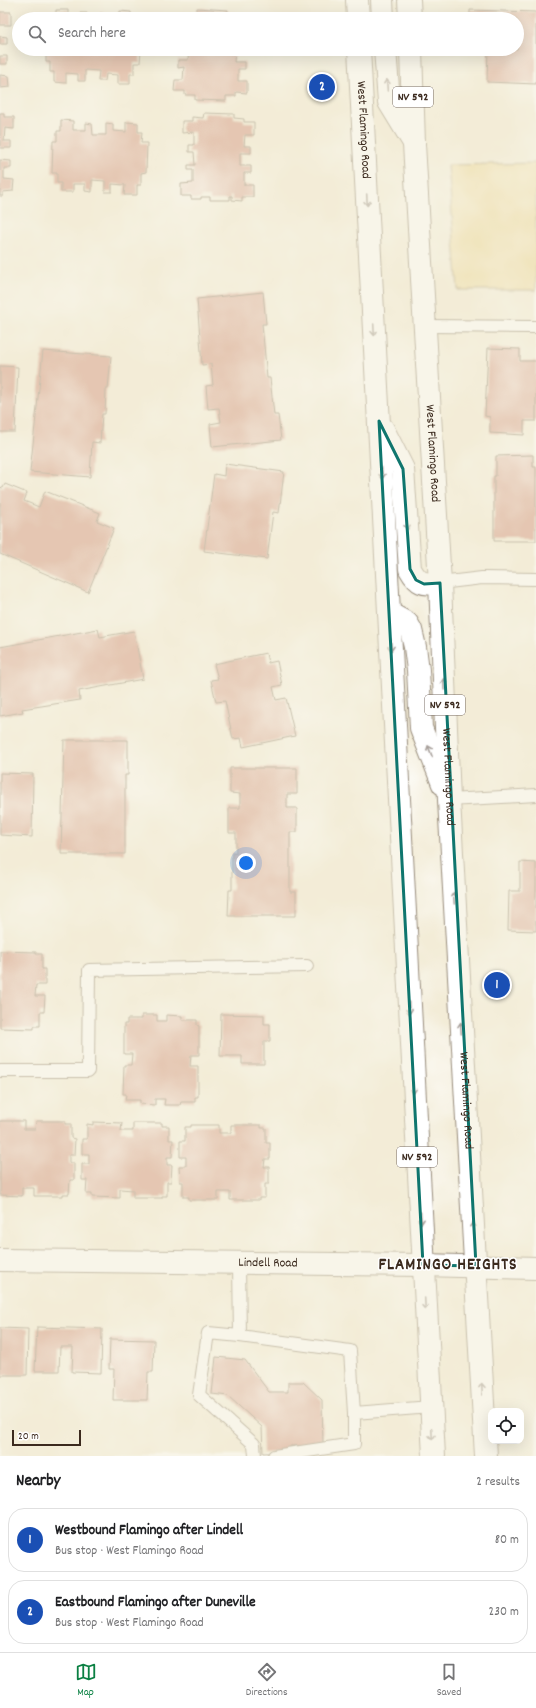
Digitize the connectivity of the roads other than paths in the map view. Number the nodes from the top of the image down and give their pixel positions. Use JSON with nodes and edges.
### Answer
{"nodes":[{"id":1,"x":357,"y":0,"type":"edge"},
{"id":2,"x":382,"y":0,"type":"edge"},
{"id":3,"x":409,"y":0,"type":"edge"},
{"id":4,"x":358,"y":12,"type":"edge"},
{"id":5,"x":383,"y":12,"type":"edge"},
{"id":6,"x":410,"y":12,"type":"edge"},
{"id":7,"x":359,"y":56,"type":"edge"},
{"id":8,"x":386,"y":56,"type":"edge"},
{"id":9,"x":411,"y":56,"type":"edge"},
{"id":10,"x":414,"y":144,"type":"junction"},
{"id":11,"x":424,"y":326,"type":"junction"},
{"id":12,"x":536,"y":326,"type":"edge"},
{"id":13,"x":379,"y":421,"type":"junction"},
{"id":14,"x":536,"y":579,"type":"edge"},
{"id":15,"x":440,"y":583,"type":"junction"},
{"id":16,"x":389,"y":613,"type":"junction"},
{"id":17,"x":536,"y":795,"type":"edge"},
{"id":18,"x":449,"y":800,"type":"junction"},
{"id":19,"x":307,"y":966,"type":"dead end"},
{"id":20,"x":0,"y":1071,"type":"edge"},
{"id":21,"x":0,"y":1260,"type":"edge"},
{"id":22,"x":239,"y":1263,"type":"junction"},
{"id":23,"x":423,"y":1265,"type":"junction"},
{"id":24,"x":476,"y":1266,"type":"junction"},
{"id":25,"x":536,"y":1268,"type":"edge"},
{"id":26,"x":240,"y":1336,"type":"junction"},
{"id":27,"x":431,"y":1407,"type":"junction"},
{"id":28,"x":354,"y":1413,"type":"junction"},
{"id":29,"x":255,"y":1456,"type":"edge"},
{"id":30,"x":274,"y":1456,"type":"edge"},
{"id":31,"x":434,"y":1456,"type":"edge"},
{"id":32,"x":486,"y":1456,"type":"edge"}],
"edges":[{"from":1,"to":4,"type":"main road"},
{"from":2,"to":5,"type":"main road"},
{"from":3,"to":6,"type":"main road"},
{"from":7,"to":13,"type":"main road","name":"West Flamingo Road","number":"NV 592","one_way":true},
{"from":10,"to":8,"type":"main road","one_way":true},
{"from":9,"to":10,"type":"main road","name":"West Flamingo Road","number":"NV 592"},
{"from":10,"to":11,"type":"main road","name":"West Flamingo Road","number":"NV 592"},
{"from":11,"to":12,"type":"lane"},
{"from":11,"to":15,"type":"main road","name":"West Flamingo Road","number":"NV 592"},
{"from":13,"to":15,"type":"main road","one_way":true},
{"from":13,"to":16,"type":"main road","name":"West Flamingo Road","number":"NV 592","one_way":true},
{"from":14,"to":15,"type":"lane"},
{"from":18,"to":15,"type":"main road","name":"West Flamingo Road","number":"NV 592","one_way":true},
{"from":18,"to":16,"type":"main road","one_way":true},
{"from":16,"to":23,"type":"main road","name":"West Flamingo Road","number":"NV 592","one_way":true},
{"from":17,"to":18,"type":"lane"},
{"from":24,"to":18,"type":"main road","name":"West Flamingo Road","number":"NV 592","one_way":true},
{"from":19,"to":20,"type":"lane"},
{"from":21,"to":22,"type":"main road","name":"Lindell Road"},
{"from":22,"to":23,"type":"main road","name":"Lindell Road"},
{"from":22,"to":26,"type":"lane"},
{"from":23,"to":24,"type":"main road","name":"Lindell Road"},
{"from":23,"to":27,"type":"main road","name":"West Flamingo Road","number":"NV 592","one_way":true},
{"from":24,"to":25,"type":"main road","name":"Lindell Road"},
{"from":32,"to":24,"type":"main road","name":"West Flamingo Road","number":"NV 592","one_way":true},
{"from":26,"to":28,"type":"lane"},
{"from":26,"to":29,"type":"lane"},
{"from":27,"to":28,"type":"lane"},
{"from":27,"to":31,"type":"main road","name":"West Flamingo Road","number":"NV 592","one_way":true},
{"from":28,"to":30,"type":"lane"}]}
